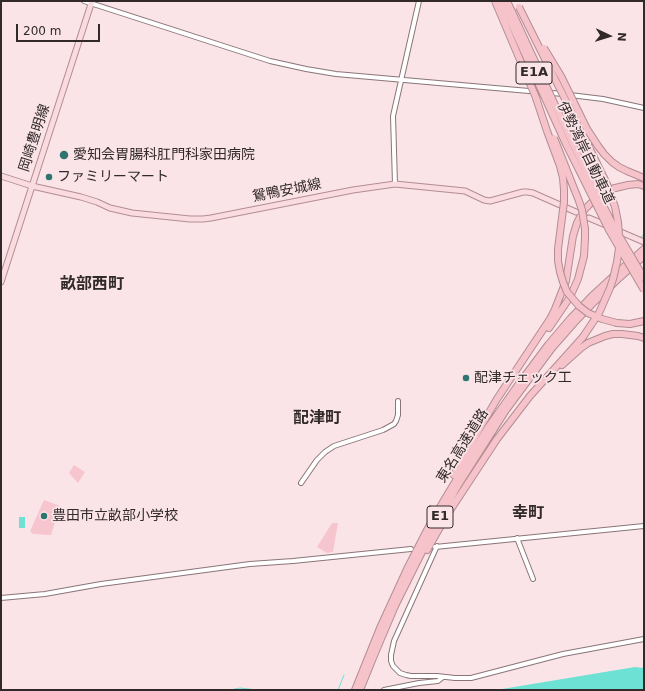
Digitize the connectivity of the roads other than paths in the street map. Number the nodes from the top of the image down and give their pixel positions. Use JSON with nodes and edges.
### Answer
{"nodes":[{"id":1,"x":84,"y":1,"type":"edge"},
{"id":2,"x":419,"y":1,"type":"edge"},
{"id":3,"x":495,"y":1,"type":"edge"},
{"id":4,"x":501,"y":1,"type":"edge"},
{"id":5,"x":507,"y":1,"type":"edge"},
{"id":6,"x":91,"y":2,"type":"edge"},
{"id":7,"x":518,"y":4,"type":"edge"},
{"id":8,"x":401,"y":80,"type":"junction"},
{"id":9,"x":536,"y":98,"type":"junction"},
{"id":10,"x":644,"y":108,"type":"edge"},
{"id":11,"x":569,"y":143,"type":"junction"},
{"id":12,"x":1,"y":176,"type":"edge"},
{"id":13,"x":644,"y":178,"type":"edge"},
{"id":14,"x":395,"y":184,"type":"junction"},
{"id":15,"x":641,"y":185,"type":"edge"},
{"id":16,"x":32,"y":186,"type":"junction"},
{"id":17,"x":591,"y":189,"type":"junction"},
{"id":18,"x":576,"y":212,"type":"dead end"},
{"id":19,"x":589,"y":218,"type":"dead end"},
{"id":20,"x":644,"y":242,"type":"edge"},
{"id":21,"x":644,"y":249,"type":"edge"},
{"id":22,"x":644,"y":256,"type":"edge"},
{"id":23,"x":644,"y":267,"type":"edge"},
{"id":24,"x":644,"y":278,"type":"edge"},
{"id":25,"x":1,"y":282,"type":"edge"},
{"id":26,"x":644,"y":290,"type":"edge"},
{"id":27,"x":644,"y":321,"type":"edge"},
{"id":28,"x":644,"y":338,"type":"edge"},
{"id":29,"x":515,"y":372,"type":"junction"},
{"id":30,"x":520,"y":387,"type":"junction"},
{"id":31,"x":398,"y":401,"type":"dead end"},
{"id":32,"x":516,"y":414,"type":"junction"},
{"id":33,"x":489,"y":431,"type":"junction"},
{"id":34,"x":301,"y":483,"type":"dead end"},
{"id":35,"x":644,"y":526,"type":"edge"},
{"id":36,"x":426,"y":532,"type":"junction"},
{"id":37,"x":517,"y":538,"type":"junction"},
{"id":38,"x":411,"y":549,"type":"dead end"},
{"id":39,"x":532,"y":580,"type":"dead end"},
{"id":40,"x":1,"y":598,"type":"edge"},
{"id":41,"x":396,"y":606,"type":"junction"},
{"id":42,"x":644,"y":639,"type":"edge"},
{"id":43,"x":443,"y":677,"type":"junction"},
{"id":44,"x":355,"y":690,"type":"edge"},
{"id":45,"x":360,"y":690,"type":"edge"},
{"id":46,"x":384,"y":690,"type":"edge"}],
"edges":[{"from":1,"to":6,"type":"street"},
{"from":2,"to":8,"type":"street"},
{"from":3,"to":9,"type":"highway","bridge":true},
{"from":4,"to":11,"type":"highway","name":"伊勢湾岸自動車道","number":"E1A","bridge":true},
{"from":5,"to":11,"type":"highway","name":"伊勢湾岸自動車道","number":"E1A","bridge":true},
{"from":6,"to":8,"type":"street"},
{"from":6,"to":16,"type":"main road","name":"岡崎豊明線"},
{"from":7,"to":13,"type":"highway","bridge":true},
{"from":7,"to":32,"type":"highway","bridge":true},
{"from":8,"to":10,"type":"street"},
{"from":8,"to":14,"type":"street"},
{"from":9,"to":27,"type":"highway","bridge":true},
{"from":9,"to":29,"type":"highway","bridge":true},
{"from":11,"to":17,"type":"highway","name":"伊勢湾岸自動車道","number":"E1A"},
{"from":12,"to":16,"type":"main road","name":"鴛鴨安城線"},
{"from":14,"to":16,"type":"main road","name":"鴛鴨安城線"},
{"from":14,"to":18,"type":"main road","name":"鴛鴨安城線"},
{"from":15,"to":29,"type":"highway"},
{"from":16,"to":25,"type":"main road","name":"岡崎豊明線"},
{"from":17,"to":24,"type":"highway","name":"伊勢湾岸自動車道","number":"E1A","bridge":true},
{"from":17,"to":26,"type":"highway","name":"伊勢湾岸自動車道","number":"E1A","bridge":true},
{"from":19,"to":20,"type":"main road"},
{"from":21,"to":30,"type":"highway","name":"東名高速道路","number":"E1"},
{"from":22,"to":30,"type":"highway","name":"東名高速道路","number":"E1"},
{"from":23,"to":26,"type":"highway","bridge":true},
{"from":28,"to":32,"type":"highway"},
{"from":29,"to":36,"type":"highway"},
{"from":30,"to":33,"type":"highway","name":"東名高速道路","number":"E1"},
{"from":31,"to":34,"type":"street"},
{"from":32,"to":41,"type":"highway"},
{"from":33,"to":36,"type":"highway","name":"東名高速道路","number":"E1"},
{"from":33,"to":41,"type":"highway","name":"東名高速道路","number":"E1"},
{"from":35,"to":37,"type":"street"},
{"from":36,"to":44,"type":"highway","name":"東名高速道路","number":"E1"},
{"from":37,"to":39,"type":"street"},
{"from":37,"to":43,"type":"street"},
{"from":38,"to":40,"type":"street"},
{"from":41,"to":45,"type":"highway","name":"東名高速道路","number":"E1"},
{"from":42,"to":43,"type":"street"},
{"from":43,"to":46,"type":"street"}]}
